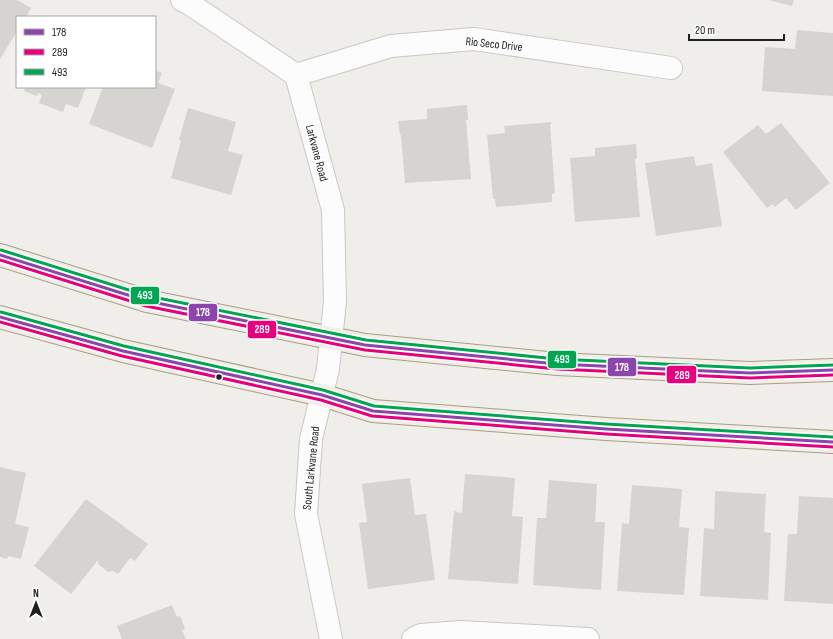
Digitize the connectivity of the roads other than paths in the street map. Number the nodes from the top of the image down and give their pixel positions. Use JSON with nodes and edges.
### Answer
{"nodes":[{"id":1,"x":182,"y":0,"type":"edge"},
{"id":2,"x":671,"y":68,"type":"dead end"},
{"id":3,"x":296,"y":75,"type":"junction"},
{"id":4,"x":0,"y":255,"type":"edge"},
{"id":5,"x":0,"y":317,"type":"edge"},
{"id":6,"x":331,"y":338,"type":"junction"},
{"id":7,"x":328,"y":369,"type":"joint"},
{"id":8,"x":833,"y":370,"type":"edge"},
{"id":9,"x":322,"y":395,"type":"junction"},
{"id":10,"x":833,"y":442,"type":"edge"},
{"id":11,"x":331,"y":639,"type":"edge"},
{"id":12,"x":413,"y":639,"type":"edge"},
{"id":13,"x":588,"y":639,"type":"edge"}],
"edges":[{"from":1,"to":3,"type":"street"},
{"from":2,"to":3,"type":"street","name":"Rio Seco Drive"},
{"from":3,"to":6,"type":"street","name":"Larkvane Road"},
{"from":4,"to":6,"type":"main road"},
{"from":5,"to":9,"type":"main road"},
{"from":6,"to":7,"type":"street","name":"Larkvane Road"},
{"from":6,"to":8,"type":"main road"},
{"from":7,"to":9,"type":"street","name":"South Larkvane Road"},
{"from":9,"to":10,"type":"main road"},
{"from":9,"to":11,"type":"street","name":"South Larkvane Road"},
{"from":12,"to":13,"type":"street"}]}
